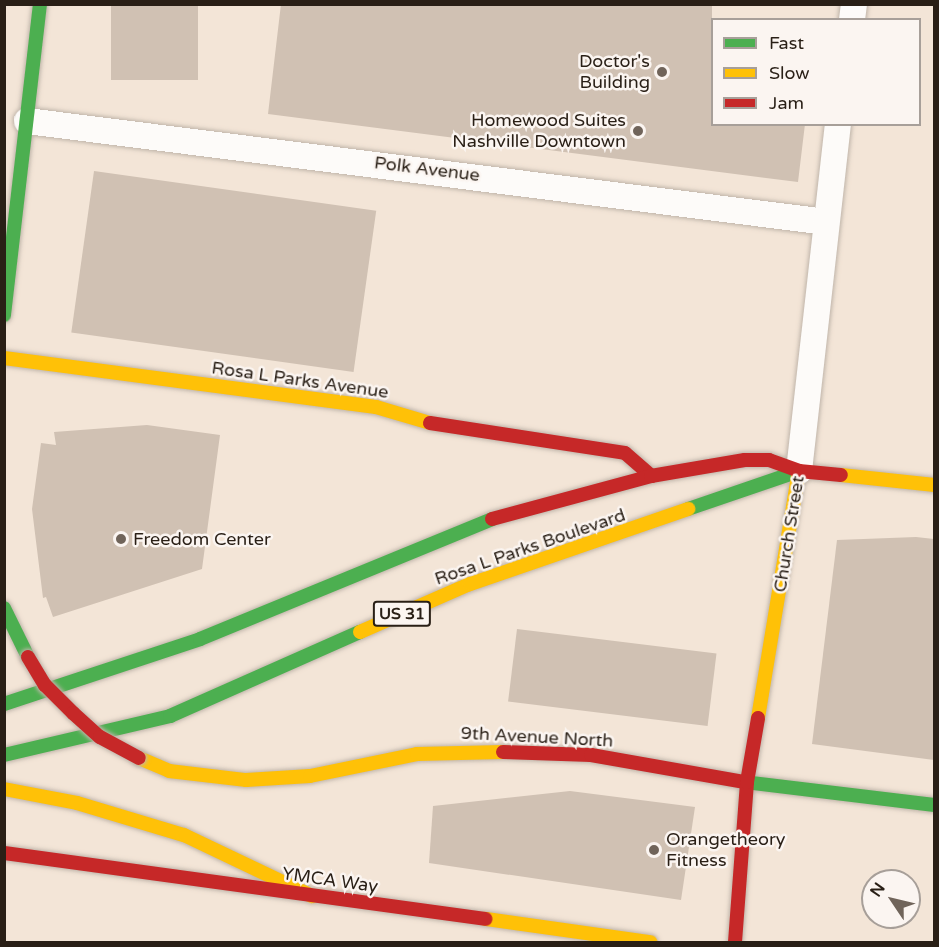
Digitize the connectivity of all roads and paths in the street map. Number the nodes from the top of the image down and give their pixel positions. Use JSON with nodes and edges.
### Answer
{"nodes":[{"id":1,"x":40,"y":4,"type":"edge"},
{"id":2,"x":27,"y":121,"type":"junction"},
{"id":3,"x":838,"y":126,"type":"edge"},
{"id":4,"x":826,"y":222,"type":"junction"},
{"id":5,"x":4,"y":315,"type":"edge"},
{"id":6,"x":4,"y":358,"type":"edge"},
{"id":7,"x":799,"y":471,"type":"junction"},
{"id":8,"x":651,"y":476,"type":"junction"},
{"id":9,"x":934,"y":485,"type":"edge"},
{"id":10,"x":4,"y":608,"type":"edge"},
{"id":11,"x":4,"y":704,"type":"edge"},
{"id":12,"x":4,"y":755,"type":"edge"},
{"id":13,"x":747,"y":782,"type":"junction"},
{"id":14,"x":4,"y":789,"type":"edge"},
{"id":15,"x":934,"y":805,"type":"edge"},
{"id":16,"x":4,"y":853,"type":"edge"},
{"id":17,"x":312,"y":896,"type":"junction"},
{"id":18,"x":650,"y":942,"type":"edge"},
{"id":19,"x":735,"y":942,"type":"edge"}],
"edges":[{"from":1,"to":2,"type":"main road"},
{"from":2,"to":4,"type":"street","name":"Polk Avenue"},
{"from":2,"to":5,"type":"main road"},
{"from":3,"to":4,"type":"street","name":"Church Street"},
{"from":4,"to":7,"type":"street","name":"Church Street"},
{"from":6,"to":8,"type":"main road","name":"Rosa L Parks Avenue"},
{"from":7,"to":8,"type":"main road","name":"Rosa L Parks Boulevard","number":"US 31"},
{"from":7,"to":9,"type":"main road","name":"Rosa L Parks Boulevard","number":"US 31"},
{"from":7,"to":12,"type":"main road","name":"Rosa L Parks Boulevard","number":"US 31"},
{"from":7,"to":13,"type":"main road","name":"Church Street"},
{"from":8,"to":11,"type":"main road","name":"Rosa L Parks Boulevard","number":"US 31"},
{"from":10,"to":13,"type":"main road","name":"9th Avenue North","bridge":true},
{"from":13,"to":15,"type":"main road","name":"9th Avenue North"},
{"from":13,"to":19,"type":"main road","name":"Church Street"},
{"from":14,"to":17,"type":"main road"},
{"from":16,"to":17,"type":"main road","name":"YMCA Way"},
{"from":17,"to":18,"type":"main road","name":"YMCA Way"}]}
